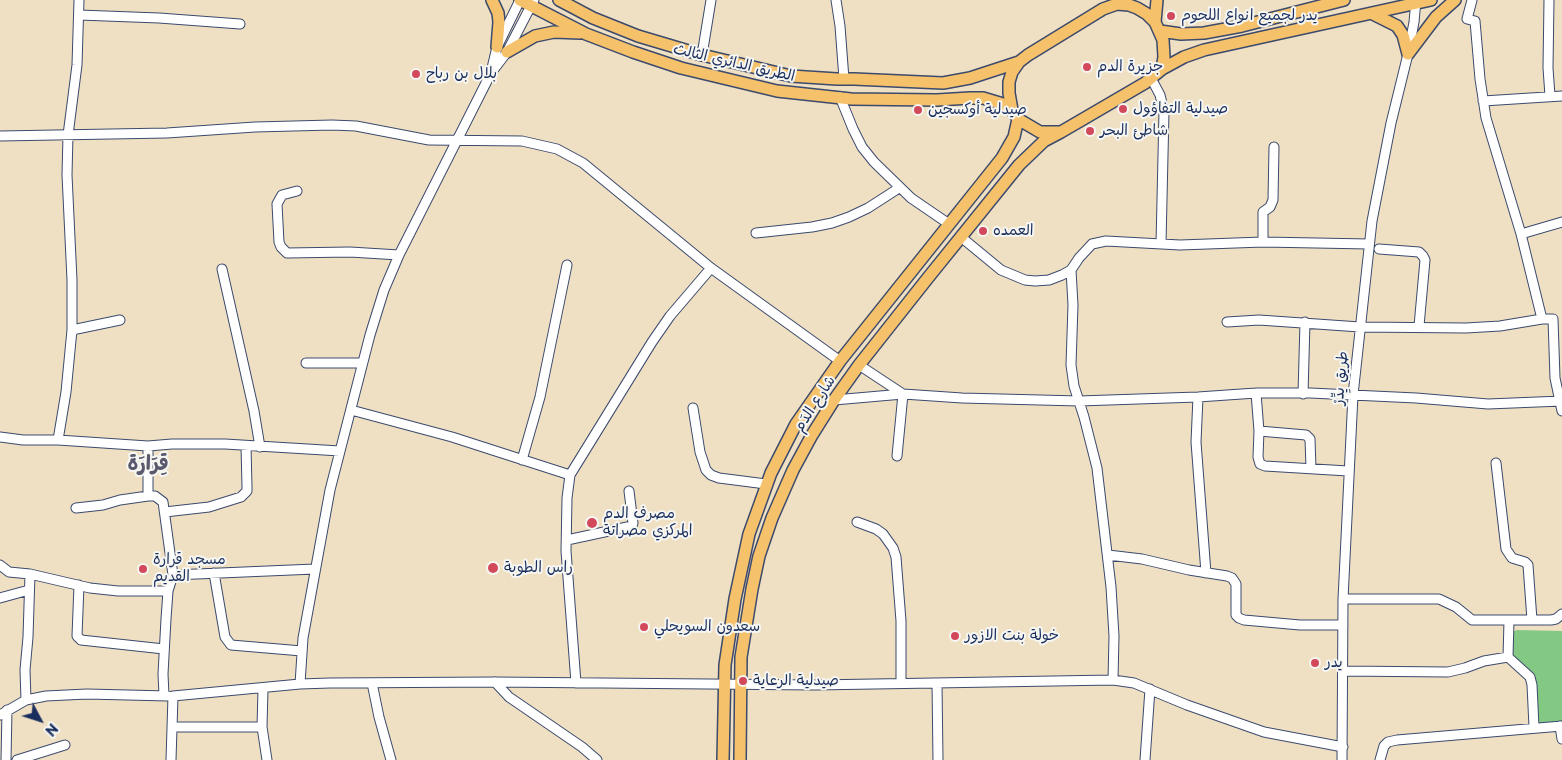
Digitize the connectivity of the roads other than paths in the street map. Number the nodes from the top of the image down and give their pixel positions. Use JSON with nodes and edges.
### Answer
{"nodes":[{"id":1,"x":79,"y":0,"type":"edge"},
{"id":2,"x":492,"y":0,"type":"edge"},
{"id":3,"x":520,"y":0,"type":"edge"},
{"id":4,"x":558,"y":0,"type":"edge"},
{"id":5,"x":576,"y":0,"type":"edge"},
{"id":6,"x":711,"y":0,"type":"edge"},
{"id":7,"x":836,"y":0,"type":"edge"},
{"id":8,"x":1157,"y":0,"type":"edge"},
{"id":9,"x":1344,"y":0,"type":"edge"},
{"id":10,"x":1430,"y":0,"type":"edge"},
{"id":11,"x":1455,"y":0,"type":"edge"},
{"id":12,"x":1472,"y":0,"type":"edge"},
{"id":13,"x":1549,"y":0,"type":"edge"},
{"id":14,"x":1119,"y":2,"type":"edge"},
{"id":15,"x":1416,"y":2,"type":"edge"},
{"id":16,"x":533,"y":3,"type":"edge"},
{"id":17,"x":1372,"y":14,"type":"junction"},
{"id":18,"x":79,"y":15,"type":"junction"},
{"id":19,"x":594,"y":18,"type":"junction"},
{"id":20,"x":240,"y":24,"type":"dead end"},
{"id":21,"x":1157,"y":26,"type":"junction"},
{"id":22,"x":586,"y":34,"type":"junction"},
{"id":23,"x":638,"y":36,"type":"junction"},
{"id":24,"x":502,"y":49,"type":"junction"},
{"id":25,"x":634,"y":52,"type":"junction"},
{"id":26,"x":1408,"y":54,"type":"junction"},
{"id":27,"x":702,"y":55,"type":"junction"},
{"id":28,"x":1019,"y":62,"type":"junction"},
{"id":29,"x":1162,"y":69,"type":"junction"},
{"id":30,"x":1151,"y":78,"type":"junction"},
{"id":31,"x":844,"y":79,"type":"junction"},
{"id":32,"x":1550,"y":96,"type":"junction"},
{"id":33,"x":1562,"y":96,"type":"edge"},
{"id":34,"x":840,"y":97,"type":"junction"},
{"id":35,"x":1483,"y":101,"type":"junction"},
{"id":36,"x":1015,"y":114,"type":"junction"},
{"id":37,"x":1061,"y":132,"type":"junction"},
{"id":38,"x":68,"y":135,"type":"junction"},
{"id":39,"x":0,"y":136,"type":"edge"},
{"id":40,"x":458,"y":140,"type":"junction"},
{"id":41,"x":1274,"y":147,"type":"dead end"},
{"id":42,"x":899,"y":188,"type":"junction"},
{"id":43,"x":297,"y":191,"type":"dead end"},
{"id":44,"x":1562,"y":222,"type":"edge"},
{"id":45,"x":949,"y":224,"type":"junction"},
{"id":46,"x":756,"y":233,"type":"dead end"},
{"id":47,"x":1521,"y":234,"type":"junction"},
{"id":48,"x":962,"y":238,"type":"junction"},
{"id":49,"x":1263,"y":242,"type":"junction"},
{"id":50,"x":1160,"y":244,"type":"junction"},
{"id":51,"x":1369,"y":244,"type":"junction"},
{"id":52,"x":1379,"y":249,"type":"dead end"},
{"id":53,"x":399,"y":255,"type":"junction"},
{"id":54,"x":567,"y":265,"type":"dead end"},
{"id":55,"x":710,"y":268,"type":"junction"},
{"id":56,"x":222,"y":269,"type":"dead end"},
{"id":57,"x":1071,"y":270,"type":"junction"},
{"id":58,"x":1558,"y":318,"type":"edge"},
{"id":59,"x":1542,"y":319,"type":"junction"},
{"id":60,"x":120,"y":320,"type":"dead end"},
{"id":61,"x":1227,"y":322,"type":"dead end"},
{"id":62,"x":1305,"y":322,"type":"junction"},
{"id":63,"x":1418,"y":326,"type":"junction"},
{"id":64,"x":1360,"y":327,"type":"junction"},
{"id":65,"x":72,"y":330,"type":"junction"},
{"id":66,"x":840,"y":361,"type":"junction"},
{"id":67,"x":306,"y":363,"type":"dead end"},
{"id":68,"x":362,"y":363,"type":"junction"},
{"id":69,"x":859,"y":365,"type":"junction"},
{"id":70,"x":1256,"y":393,"type":"junction"},
{"id":71,"x":902,"y":394,"type":"junction"},
{"id":72,"x":1303,"y":394,"type":"junction"},
{"id":73,"x":1353,"y":395,"type":"junction"},
{"id":74,"x":1198,"y":397,"type":"junction"},
{"id":75,"x":834,"y":400,"type":"junction"},
{"id":76,"x":1079,"y":401,"type":"junction"},
{"id":77,"x":1561,"y":401,"type":"edge"},
{"id":78,"x":693,"y":408,"type":"dead end"},
{"id":79,"x":351,"y":410,"type":"junction"},
{"id":80,"x":1562,"y":411,"type":"edge"},
{"id":81,"x":1259,"y":431,"type":"junction"},
{"id":82,"x":0,"y":437,"type":"edge"},
{"id":83,"x":58,"y":440,"type":"junction"},
{"id":84,"x":148,"y":446,"type":"junction"},
{"id":85,"x":246,"y":446,"type":"junction"},
{"id":86,"x":260,"y":447,"type":"junction"},
{"id":87,"x":340,"y":451,"type":"junction"},
{"id":88,"x":896,"y":456,"type":"dead end"},
{"id":89,"x":522,"y":460,"type":"junction"},
{"id":90,"x":1496,"y":463,"type":"dead end"},
{"id":91,"x":1311,"y":468,"type":"junction"},
{"id":92,"x":1348,"y":471,"type":"junction"},
{"id":93,"x":570,"y":475,"type":"junction"},
{"id":94,"x":766,"y":484,"type":"junction"},
{"id":95,"x":629,"y":492,"type":"dead end"},
{"id":96,"x":148,"y":496,"type":"junction"},
{"id":97,"x":76,"y":508,"type":"dead end"},
{"id":98,"x":166,"y":512,"type":"junction"},
{"id":99,"x":857,"y":522,"type":"dead end"},
{"id":100,"x":566,"y":540,"type":"junction"},
{"id":101,"x":1108,"y":555,"type":"junction"},
{"id":102,"x":0,"y":565,"type":"edge"},
{"id":103,"x":314,"y":569,"type":"junction"},
{"id":104,"x":1206,"y":572,"type":"junction"},
{"id":105,"x":214,"y":573,"type":"junction"},
{"id":106,"x":30,"y":574,"type":"junction"},
{"id":107,"x":173,"y":575,"type":"junction"},
{"id":108,"x":79,"y":585,"type":"junction"},
{"id":109,"x":29,"y":590,"type":"junction"},
{"id":110,"x":168,"y":591,"type":"junction"},
{"id":111,"x":0,"y":598,"type":"edge"},
{"id":112,"x":1343,"y":599,"type":"junction"},
{"id":113,"x":1562,"y":614,"type":"edge"},
{"id":114,"x":1532,"y":620,"type":"junction"},
{"id":115,"x":1509,"y":621,"type":"junction"},
{"id":116,"x":1343,"y":625,"type":"junction"},
{"id":117,"x":164,"y":648,"type":"junction"},
{"id":118,"x":302,"y":651,"type":"junction"},
{"id":119,"x":1508,"y":657,"type":"junction"},
{"id":120,"x":1343,"y":670,"type":"junction"},
{"id":121,"x":1113,"y":680,"type":"junction"},
{"id":122,"x":496,"y":682,"type":"junction"},
{"id":123,"x":372,"y":683,"type":"junction"},
{"id":124,"x":576,"y":683,"type":"junction"},
{"id":125,"x":901,"y":683,"type":"junction"},
{"id":126,"x":937,"y":683,"type":"junction"},
{"id":127,"x":300,"y":684,"type":"junction"},
{"id":128,"x":740,"y":684,"type":"junction"},
{"id":129,"x":724,"y":685,"type":"junction"},
{"id":130,"x":263,"y":689,"type":"junction"},
{"id":131,"x":1150,"y":689,"type":"junction"},
{"id":132,"x":169,"y":696,"type":"junction"},
{"id":133,"x":26,"y":700,"type":"junction"},
{"id":134,"x":4,"y":712,"type":"edge"},
{"id":135,"x":1561,"y":726,"type":"edge"},
{"id":136,"x":172,"y":727,"type":"junction"},
{"id":137,"x":1534,"y":727,"type":"junction"},
{"id":138,"x":262,"y":728,"type":"junction"},
{"id":139,"x":1562,"y":739,"type":"edge"},
{"id":140,"x":65,"y":745,"type":"dead end"},
{"id":141,"x":582,"y":747,"type":"junction"},
{"id":142,"x":1343,"y":747,"type":"junction"},
{"id":143,"x":4,"y":756,"type":"edge"},
{"id":144,"x":17,"y":760,"type":"edge"},
{"id":145,"x":171,"y":760,"type":"edge"},
{"id":146,"x":267,"y":760,"type":"edge"},
{"id":147,"x":391,"y":760,"type":"edge"},
{"id":148,"x":584,"y":760,"type":"edge"},
{"id":149,"x":596,"y":760,"type":"edge"},
{"id":150,"x":723,"y":760,"type":"edge"},
{"id":151,"x":740,"y":760,"type":"edge"},
{"id":152,"x":938,"y":760,"type":"edge"},
{"id":153,"x":1145,"y":760,"type":"edge"},
{"id":154,"x":1342,"y":760,"type":"edge"},
{"id":155,"x":1380,"y":760,"type":"edge"}],
"edges":[{"from":1,"to":18,"type":"street"},
{"from":2,"to":24,"type":"main road"},
{"from":3,"to":16,"type":"main road","name":"الطريق الدائري الثالث"},
{"from":3,"to":24,"type":"street"},
{"from":4,"to":19,"type":"main road","name":"الطريق الدائري الثالث"},
{"from":5,"to":19,"type":"main road"},
{"from":6,"to":27,"type":"street"},
{"from":7,"to":31,"type":"street"},
{"from":8,"to":21,"type":"main road"},
{"from":9,"to":21,"type":"main road"},
{"from":10,"to":15,"type":"main road"},
{"from":11,"to":26,"type":"main road"},
{"from":12,"to":35,"type":"street"},
{"from":13,"to":32,"type":"street"},
{"from":14,"to":21,"type":"main road"},
{"from":14,"to":28,"type":"main road","name":"الطريق الدائري الثالث"},
{"from":15,"to":17,"type":"main road"},
{"from":15,"to":26,"type":"street","name":"طريق يِدِّرْ"},
{"from":16,"to":22,"type":"main road","name":"الطريق الدائري الثالث"},
{"from":16,"to":24,"type":"street"},
{"from":17,"to":26,"type":"main road"},
{"from":17,"to":29,"type":"main road"},
{"from":18,"to":20,"type":"street"},
{"from":18,"to":38,"type":"street"},
{"from":19,"to":23,"type":"main road","name":"الطريق الدائري الثالث"},
{"from":21,"to":29,"type":"main road"},
{"from":22,"to":24,"type":"main road"},
{"from":22,"to":25,"type":"main road","name":"الطريق الدائري الثالث"},
{"from":23,"to":25,"type":"main road"},
{"from":23,"to":27,"type":"main road","name":"الطريق الدائري الثالث"},
{"from":24,"to":40,"type":"street"},
{"from":25,"to":34,"type":"main road","name":"الطريق الدائري الثالث"},
{"from":26,"to":51,"type":"street","name":"طريق يِدِّرْ"},
{"from":27,"to":31,"type":"main road","name":"الطريق الدائري الثالث"},
{"from":28,"to":31,"type":"main road","name":"الطريق الدائري الثالث"},
{"from":28,"to":36,"type":"main road"},
{"from":29,"to":30,"type":"main road","name":"شارع الدَم"},
{"from":30,"to":37,"type":"main road","name":"شارع الدَم"},
{"from":30,"to":50,"type":"street"},
{"from":32,"to":33,"type":"street"},
{"from":32,"to":35,"type":"street"},
{"from":34,"to":36,"type":"main road","name":"الطريق الدائري الثالث"},
{"from":34,"to":42,"type":"street"},
{"from":35,"to":47,"type":"street"},
{"from":36,"to":37,"type":"main road","name":"الطريق الدائري الثالث"},
{"from":36,"to":45,"type":"main road","name":"شارع الدَم"},
{"from":37,"to":48,"type":"main road","name":"شارع الدَم"},
{"from":38,"to":39,"type":"street"},
{"from":38,"to":40,"type":"street"},
{"from":38,"to":65,"type":"street"},
{"from":40,"to":53,"type":"street"},
{"from":40,"to":55,"type":"street"},
{"from":41,"to":49,"type":"street"},
{"from":42,"to":45,"type":"street"},
{"from":42,"to":46,"type":"street"},
{"from":43,"to":53,"type":"street"},
{"from":44,"to":47,"type":"street"},
{"from":45,"to":66,"type":"main road","name":"شارع الدَم"},
{"from":47,"to":59,"type":"street"},
{"from":48,"to":57,"type":"street"},
{"from":48,"to":69,"type":"main road","name":"شارع الدَم"},
{"from":49,"to":50,"type":"street"},
{"from":49,"to":51,"type":"street"},
{"from":50,"to":57,"type":"street"},
{"from":51,"to":64,"type":"street","name":"طريق يِدِّرْ"},
{"from":52,"to":63,"type":"street"},
{"from":53,"to":68,"type":"street"},
{"from":54,"to":89,"type":"street"},
{"from":55,"to":66,"type":"street"},
{"from":55,"to":93,"type":"street"},
{"from":56,"to":86,"type":"street"},
{"from":57,"to":76,"type":"street"},
{"from":58,"to":59,"type":"street"},
{"from":58,"to":77,"type":"street"},
{"from":59,"to":63,"type":"street"},
{"from":60,"to":65,"type":"street"},
{"from":61,"to":62,"type":"street"},
{"from":62,"to":64,"type":"street"},
{"from":62,"to":72,"type":"street"},
{"from":63,"to":64,"type":"street"},
{"from":64,"to":73,"type":"street","name":"طريق يِدِّرْ"},
{"from":65,"to":83,"type":"street"},
{"from":66,"to":94,"type":"main road","name":"شارع الدَم"},
{"from":67,"to":68,"type":"street"},
{"from":68,"to":79,"type":"street"},
{"from":69,"to":71,"type":"street"},
{"from":69,"to":75,"type":"main road","name":"شارع الدَم"},
{"from":70,"to":72,"type":"street"},
{"from":70,"to":74,"type":"street"},
{"from":70,"to":81,"type":"street"},
{"from":71,"to":75,"type":"street"},
{"from":71,"to":76,"type":"street"},
{"from":71,"to":88,"type":"street"},
{"from":72,"to":73,"type":"street"},
{"from":73,"to":77,"type":"street"},
{"from":73,"to":92,"type":"street","name":"طريق يِدِّرْ"},
{"from":74,"to":76,"type":"street"},
{"from":74,"to":104,"type":"street"},
{"from":75,"to":128,"type":"main road","name":"شارع الدَم"},
{"from":76,"to":101,"type":"street"},
{"from":77,"to":80,"type":"street"},
{"from":78,"to":94,"type":"street"},
{"from":79,"to":87,"type":"street"},
{"from":79,"to":89,"type":"street"},
{"from":81,"to":91,"type":"street"},
{"from":81,"to":91,"type":"street"},
{"from":82,"to":83,"type":"street"},
{"from":83,"to":84,"type":"street"},
{"from":84,"to":85,"type":"street"},
{"from":84,"to":96,"type":"street"},
{"from":85,"to":86,"type":"street"},
{"from":85,"to":98,"type":"street"},
{"from":86,"to":87,"type":"street"},
{"from":87,"to":103,"type":"street"},
{"from":89,"to":93,"type":"street"},
{"from":90,"to":114,"type":"street"},
{"from":91,"to":92,"type":"street"},
{"from":92,"to":112,"type":"street","name":"طريق يِدِّرْ"},
{"from":93,"to":100,"type":"street"},
{"from":94,"to":129,"type":"main road","name":"شارع الدَم"},
{"from":95,"to":100,"type":"street"},
{"from":96,"to":97,"type":"street"},
{"from":96,"to":98,"type":"street"},
{"from":98,"to":107,"type":"street"},
{"from":99,"to":125,"type":"street"},
{"from":100,"to":124,"type":"street"},
{"from":101,"to":104,"type":"street"},
{"from":101,"to":121,"type":"street"},
{"from":102,"to":106,"type":"street"},
{"from":103,"to":105,"type":"street"},
{"from":103,"to":118,"type":"street"},
{"from":104,"to":116,"type":"street"},
{"from":105,"to":107,"type":"street"},
{"from":105,"to":118,"type":"street"},
{"from":106,"to":108,"type":"street"},
{"from":106,"to":109,"type":"street"},
{"from":107,"to":110,"type":"street"},
{"from":108,"to":110,"type":"street"},
{"from":108,"to":117,"type":"street"},
{"from":109,"to":111,"type":"street"},
{"from":109,"to":133,"type":"street"},
{"from":110,"to":117,"type":"street"},
{"from":112,"to":115,"type":"street"},
{"from":112,"to":116,"type":"street","name":"طريق يِدِّرْ"},
{"from":113,"to":114,"type":"street"},
{"from":114,"to":115,"type":"street"},
{"from":115,"to":119,"type":"street"},
{"from":116,"to":120,"type":"street","name":"طريق يِدِّرْ"},
{"from":117,"to":132,"type":"street"},
{"from":118,"to":127,"type":"street"},
{"from":119,"to":120,"type":"street"},
{"from":119,"to":137,"type":"street"},
{"from":120,"to":142,"type":"street","name":"طريق يِدِّرْ"},
{"from":121,"to":126,"type":"street"},
{"from":121,"to":131,"type":"street"},
{"from":122,"to":123,"type":"street"},
{"from":122,"to":124,"type":"street"},
{"from":122,"to":141,"type":"street"},
{"from":123,"to":127,"type":"street"},
{"from":123,"to":147,"type":"street"},
{"from":124,"to":129,"type":"street"},
{"from":125,"to":126,"type":"street"},
{"from":125,"to":128,"type":"street"},
{"from":126,"to":152,"type":"street"},
{"from":127,"to":130,"type":"street"},
{"from":128,"to":129,"type":"street"},
{"from":128,"to":151,"type":"main road","name":"شارع الدَم"},
{"from":129,"to":150,"type":"main road","name":"شارع الدَم"},
{"from":130,"to":132,"type":"street"},
{"from":130,"to":138,"type":"street"},
{"from":131,"to":142,"type":"street"},
{"from":131,"to":153,"type":"street"},
{"from":132,"to":133,"type":"street"},
{"from":132,"to":136,"type":"street"},
{"from":133,"to":134,"type":"street"},
{"from":134,"to":143,"type":"street"},
{"from":135,"to":137,"type":"street"},
{"from":135,"to":139,"type":"street"},
{"from":136,"to":138,"type":"street"},
{"from":136,"to":145,"type":"street"},
{"from":137,"to":155,"type":"street"},
{"from":138,"to":146,"type":"street"},
{"from":140,"to":144,"type":"street"},
{"from":141,"to":148,"type":"street"},
{"from":141,"to":149,"type":"street"},
{"from":142,"to":154,"type":"street","name":"طريق يِدِّرْ"}]}
